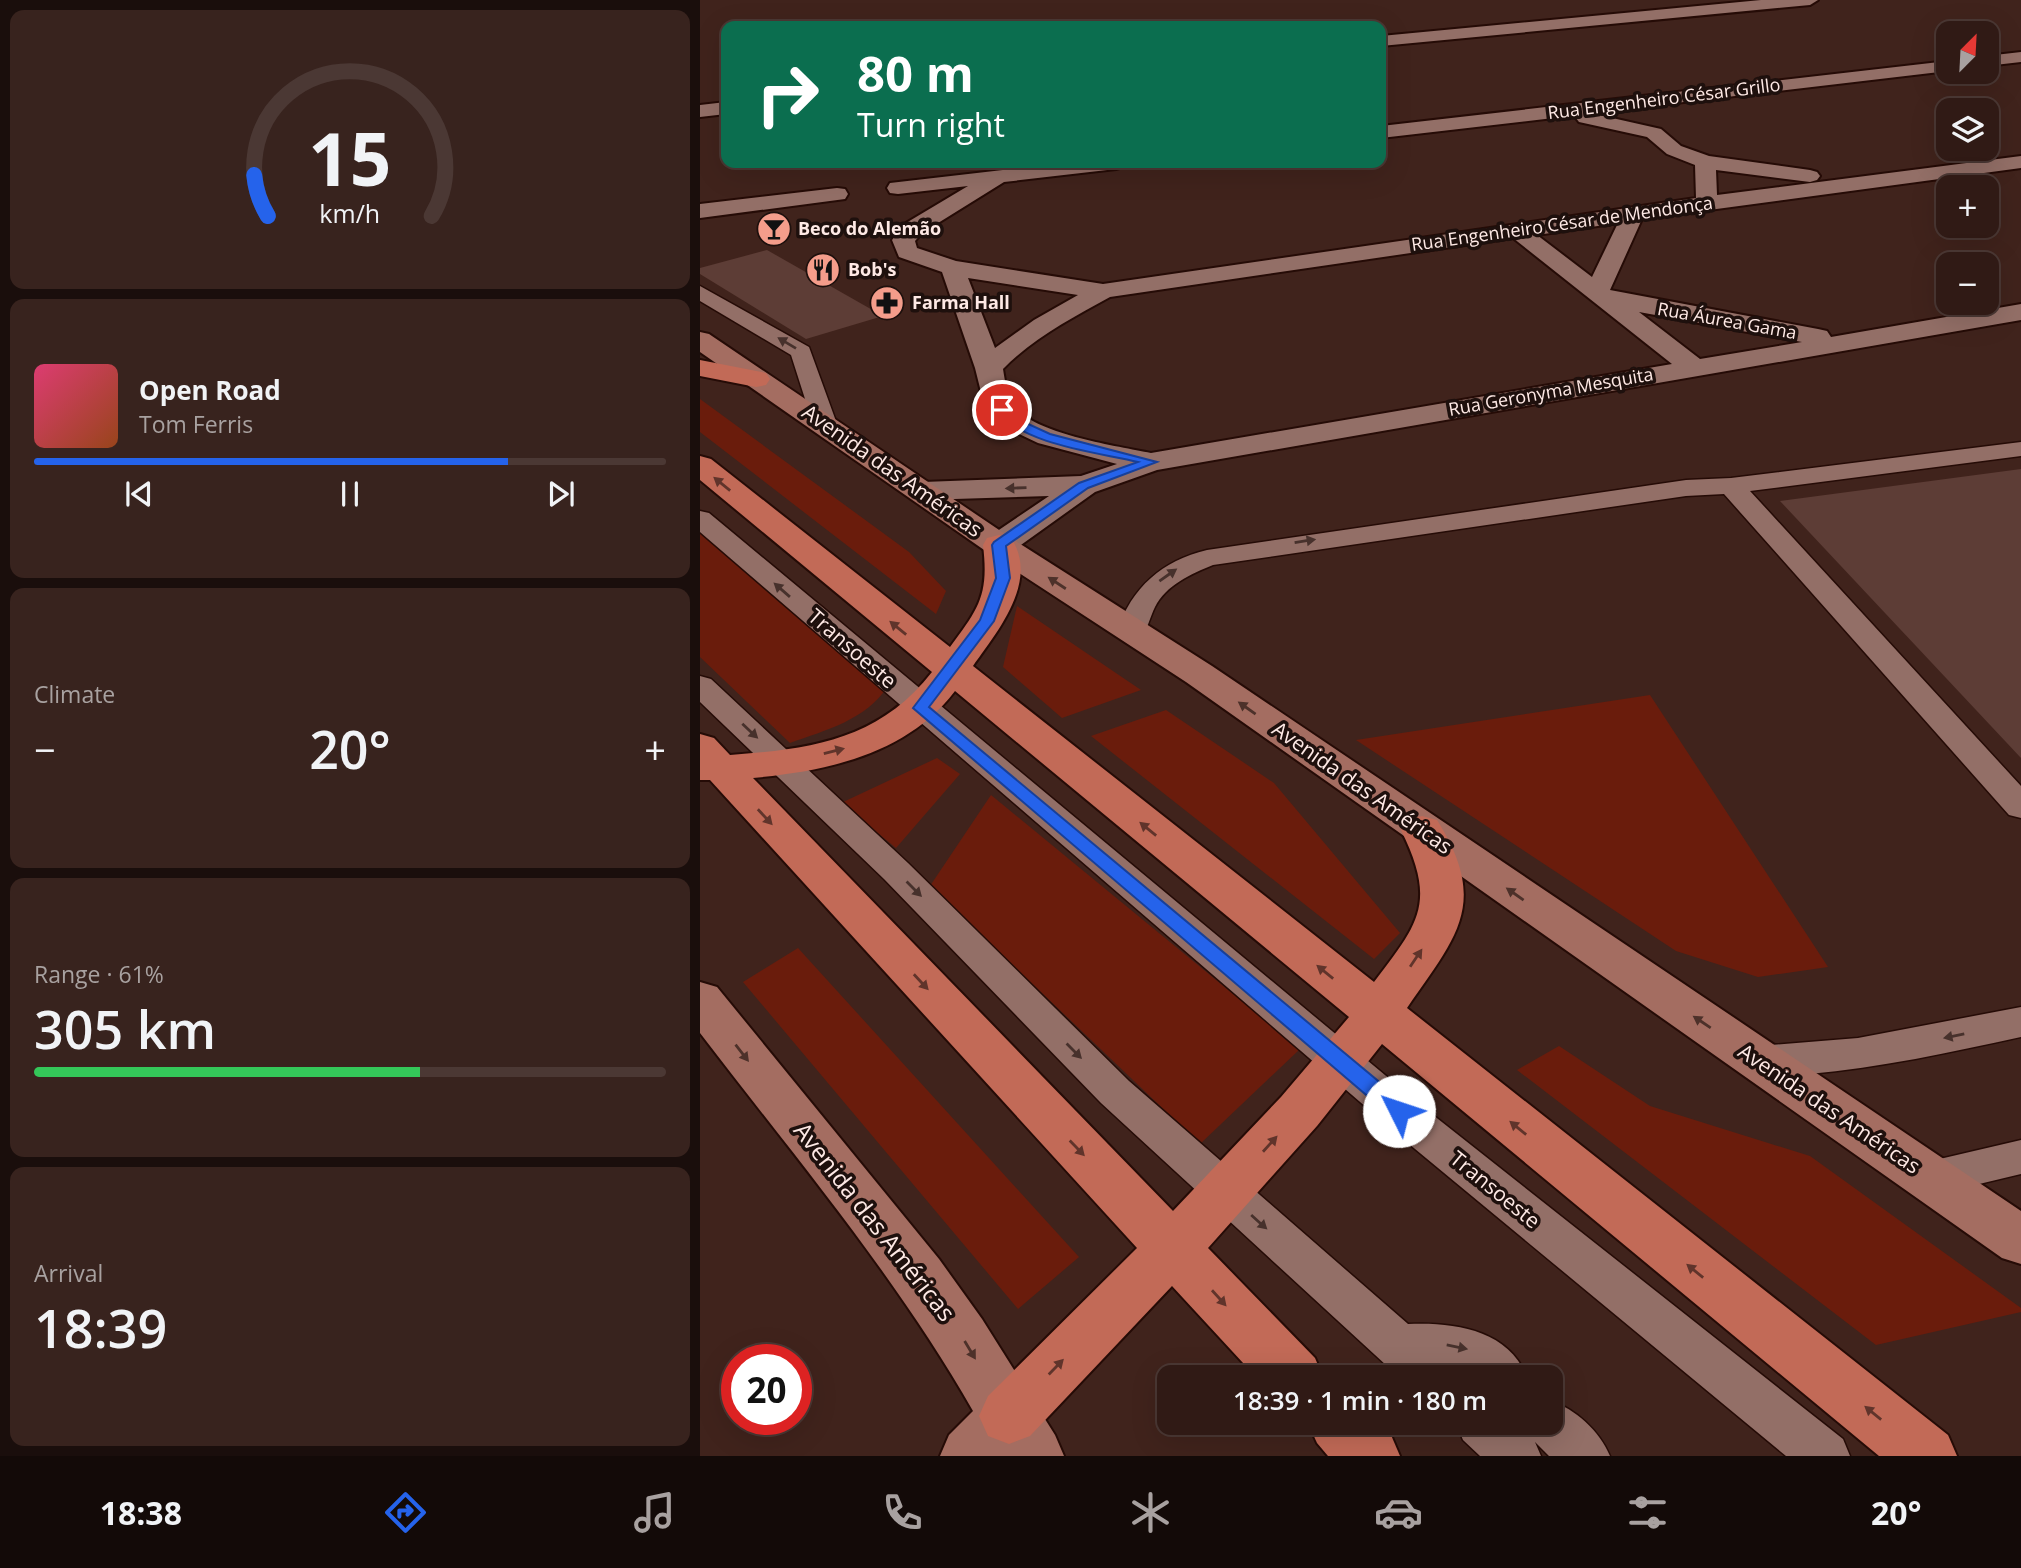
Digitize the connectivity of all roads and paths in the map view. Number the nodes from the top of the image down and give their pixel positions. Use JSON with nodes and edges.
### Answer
{"nodes":[{"id":1,"x":1810,"y":0,"type":"edge"},
{"id":2,"x":1386,"y":41,"type":"edge"},
{"id":3,"x":2021,"y":57,"type":"edge"},
{"id":4,"x":1999,"y":60,"type":"edge"},
{"id":5,"x":1936,"y":67,"type":"edge"},
{"id":6,"x":1705,"y":94,"type":"junction"},
{"id":7,"x":721,"y":109,"type":"edge"},
{"id":8,"x":700,"y":111,"type":"edge"},
{"id":9,"x":1560,"y":112,"type":"junction"},
{"id":10,"x":1394,"y":113,"type":"dead end"},
{"id":11,"x":1470,"y":122,"type":"junction"},
{"id":12,"x":1386,"y":131,"type":"edge"},
{"id":13,"x":1654,"y":134,"type":"junction"},
{"id":14,"x":1705,"y":162,"type":"junction"},
{"id":15,"x":2021,"y":162,"type":"edge"},
{"id":16,"x":1074,"y":168,"type":"edge"},
{"id":17,"x":998,"y":177,"type":"junction"},
{"id":18,"x":1865,"y":182,"type":"junction"},
{"id":19,"x":898,"y":188,"type":"dead end"},
{"id":20,"x":837,"y":194,"type":"dead end"},
{"id":21,"x":1707,"y":203,"type":"junction"},
{"id":22,"x":700,"y":211,"type":"edge"},
{"id":23,"x":1633,"y":214,"type":"junction"},
{"id":24,"x":1517,"y":230,"type":"junction"},
{"id":25,"x":952,"y":268,"type":"junction"},
{"id":26,"x":1103,"y":291,"type":"junction"},
{"id":27,"x":700,"y":292,"type":"edge"},
{"id":28,"x":1601,"y":295,"type":"junction"},
{"id":29,"x":2021,"y":312,"type":"edge"},
{"id":30,"x":700,"y":340,"type":"edge"},
{"id":31,"x":1847,"y":342,"type":"junction"},
{"id":32,"x":1693,"y":367,"type":"junction"},
{"id":33,"x":989,"y":368,"type":"junction"},
{"id":34,"x":700,"y":369,"type":"edge"},
{"id":35,"x":756,"y":379,"type":"junction"},
{"id":36,"x":825,"y":424,"type":"junction"},
{"id":37,"x":2021,"y":449,"type":"edge"},
{"id":38,"x":1151,"y":462,"type":"junction"},
{"id":39,"x":700,"y":465,"type":"edge"},
{"id":40,"x":1084,"y":485,"type":"junction"},
{"id":41,"x":1731,"y":486,"type":"junction"},
{"id":42,"x":923,"y":491,"type":"junction"},
{"id":43,"x":700,"y":519,"type":"edge"},
{"id":44,"x":999,"y":545,"type":"junction"},
{"id":45,"x":1131,"y":631,"type":"junction"},
{"id":46,"x":951,"y":671,"type":"junction"},
{"id":47,"x":700,"y":685,"type":"edge"},
{"id":48,"x":920,"y":708,"type":"junction"},
{"id":49,"x":706,"y":760,"type":"edge"},
{"id":50,"x":785,"y":763,"type":"junction"},
{"id":51,"x":2021,"y":807,"type":"edge"},
{"id":52,"x":1422,"y":830,"type":"junction"},
{"id":53,"x":700,"y":999,"type":"edge"},
{"id":54,"x":1378,"y":1015,"type":"junction"},
{"id":55,"x":2021,"y":1022,"type":"edge"},
{"id":56,"x":1759,"y":1061,"type":"junction"},
{"id":57,"x":1343,"y":1062,"type":"junction"},
{"id":58,"x":2021,"y":1157,"type":"edge"},
{"id":59,"x":1929,"y":1178,"type":"junction"},
{"id":60,"x":1226,"y":1192,"type":"junction"},
{"id":61,"x":2021,"y":1241,"type":"edge"},
{"id":62,"x":1173,"y":1247,"type":"junction"},
{"id":63,"x":1586,"y":1263,"type":"junction"},
{"id":64,"x":1416,"y":1362,"type":"edge"},
{"id":65,"x":1283,"y":1365,"type":"edge"},
{"id":66,"x":1491,"y":1365,"type":"edge"},
{"id":67,"x":1349,"y":1435,"type":"edge"},
{"id":68,"x":1494,"y":1435,"type":"edge"},
{"id":69,"x":1563,"y":1435,"type":"edge"},
{"id":70,"x":1004,"y":1443,"type":"edge"},
{"id":71,"x":1369,"y":1456,"type":"edge"},
{"id":72,"x":1516,"y":1456,"type":"edge"},
{"id":73,"x":1585,"y":1456,"type":"edge"},
{"id":74,"x":1804,"y":1456,"type":"edge"},
{"id":75,"x":1825,"y":1456,"type":"edge"},
{"id":76,"x":1926,"y":1456,"type":"edge"}],
"edges":[{"from":1,"to":2,"type":"street"},
{"from":3,"to":4,"type":"street"},
{"from":5,"to":6,"type":"street","name":"Rua Engenheiro César Grillo"},
{"from":6,"to":9,"type":"street","name":"Rua Engenheiro César Grillo"},
{"from":6,"to":13,"type":"street"},
{"from":7,"to":8,"type":"street"},
{"from":9,"to":11,"type":"street","name":"Rua Engenheiro César Grillo"},
{"from":9,"to":13,"type":"street"},
{"from":10,"to":11,"type":"street"},
{"from":11,"to":12,"type":"street","name":"Rua Engenheiro César Grillo"},
{"from":13,"to":14,"type":"street"},
{"from":14,"to":18,"type":"street"},
{"from":14,"to":21,"type":"street"},
{"from":15,"to":18,"type":"street","name":"Rua Engenheiro César de Mendonça"},
{"from":16,"to":17,"type":"street"},
{"from":17,"to":19,"type":"street"},
{"from":17,"to":25,"type":"street"},
{"from":18,"to":21,"type":"street","name":"Rua Engenheiro César de Mendonça"},
{"from":20,"to":22,"type":"street"},
{"from":21,"to":23,"type":"street","name":"Rua Engenheiro César de Mendonça"},
{"from":23,"to":24,"type":"street","name":"Rua Engenheiro César de Mendonça"},
{"from":23,"to":28,"type":"street"},
{"from":24,"to":26,"type":"street","name":"Rua Engenheiro César de Mendonça"},
{"from":24,"to":28,"type":"street","name":"Rua Áurea Gama"},
{"from":25,"to":26,"type":"street"},
{"from":25,"to":33,"type":"street"},
{"from":26,"to":33,"type":"street"},
{"from":36,"to":27,"type":"lane","one_way":true},
{"from":28,"to":31,"type":"street","name":"Rua Áurea Gama"},
{"from":28,"to":32,"type":"street","name":"Rua Áurea Gama"},
{"from":29,"to":31,"type":"street","name":"Rua Geronyma Mesquita"},
{"from":30,"to":35,"type":"main road","name":"Avenida das Américas"},
{"from":31,"to":32,"type":"street","name":"Rua Geronyma Mesquita"},
{"from":32,"to":38,"type":"street","name":"Rua Geronyma Mesquita"},
{"from":33,"to":38,"type":"street"},
{"from":34,"to":35,"type":"highway"},
{"from":35,"to":36,"type":"main road","name":"Avenida das Américas"},
{"from":36,"to":42,"type":"main road","name":"Avenida das Américas"},
{"from":37,"to":41,"type":"lane"},
{"from":38,"to":40,"type":"street","name":"Rua Geronyma Mesquita"},
{"from":46,"to":39,"type":"highway","one_way":true},
{"from":40,"to":42,"type":"street","name":"Rua Geronyma Mesquita","one_way":true},
{"from":40,"to":44,"type":"street","name":"Rua Geronyma Mesquita"},
{"from":45,"to":41,"type":"lane","one_way":true},
{"from":41,"to":51,"type":"lane"},
{"from":42,"to":44,"type":"main road","name":"Avenida das Américas"},
{"from":48,"to":43,"type":"lane","name":"Transoeste","one_way":true},
{"from":45,"to":44,"type":"main road","name":"Avenida das Américas","one_way":true},
{"from":44,"to":46,"type":"highway"},
{"from":52,"to":45,"type":"main road","name":"Avenida das Américas","one_way":true},
{"from":46,"to":48,"type":"highway"},
{"from":54,"to":46,"type":"highway","one_way":true},
{"from":47,"to":50,"type":"lane","one_way":true},
{"from":50,"to":48,"type":"highway","one_way":true},
{"from":48,"to":57,"type":"lane","name":"Transoeste"},
{"from":49,"to":50,"type":"highway"},
{"from":49,"to":62,"type":"highway","one_way":true},
{"from":50,"to":60,"type":"lane","one_way":true},
{"from":54,"to":52,"type":"highway","one_way":true},
{"from":56,"to":52,"type":"main road","name":"Avenida das Américas","one_way":true},
{"from":53,"to":70,"type":"main road","name":"Avenida das Américas","one_way":true},
{"from":54,"to":57,"type":"highway"},
{"from":76,"to":54,"type":"highway","one_way":true},
{"from":55,"to":56,"type":"lane","one_way":true},
{"from":56,"to":59,"type":"main road","name":"Avenida das Américas"},
{"from":60,"to":57,"type":"highway","one_way":true},
{"from":57,"to":63,"type":"lane","name":"Transoeste"},
{"from":58,"to":59,"type":"lane"},
{"from":59,"to":61,"type":"main road","name":"Avenida das Américas"},
{"from":60,"to":62,"type":"highway"},
{"from":60,"to":64,"type":"lane","one_way":true},
{"from":62,"to":65,"type":"highway","one_way":true},
{"from":70,"to":62,"type":"highway","one_way":true},
{"from":63,"to":74,"type":"lane","name":"Transoeste"},
{"from":63,"to":75,"type":"lane","name":"Transoeste"},
{"from":64,"to":66,"type":"lane","one_way":true},
{"from":67,"to":71,"type":"highway"},
{"from":68,"to":72,"type":"lane"},
{"from":69,"to":73,"type":"lane"}]}
